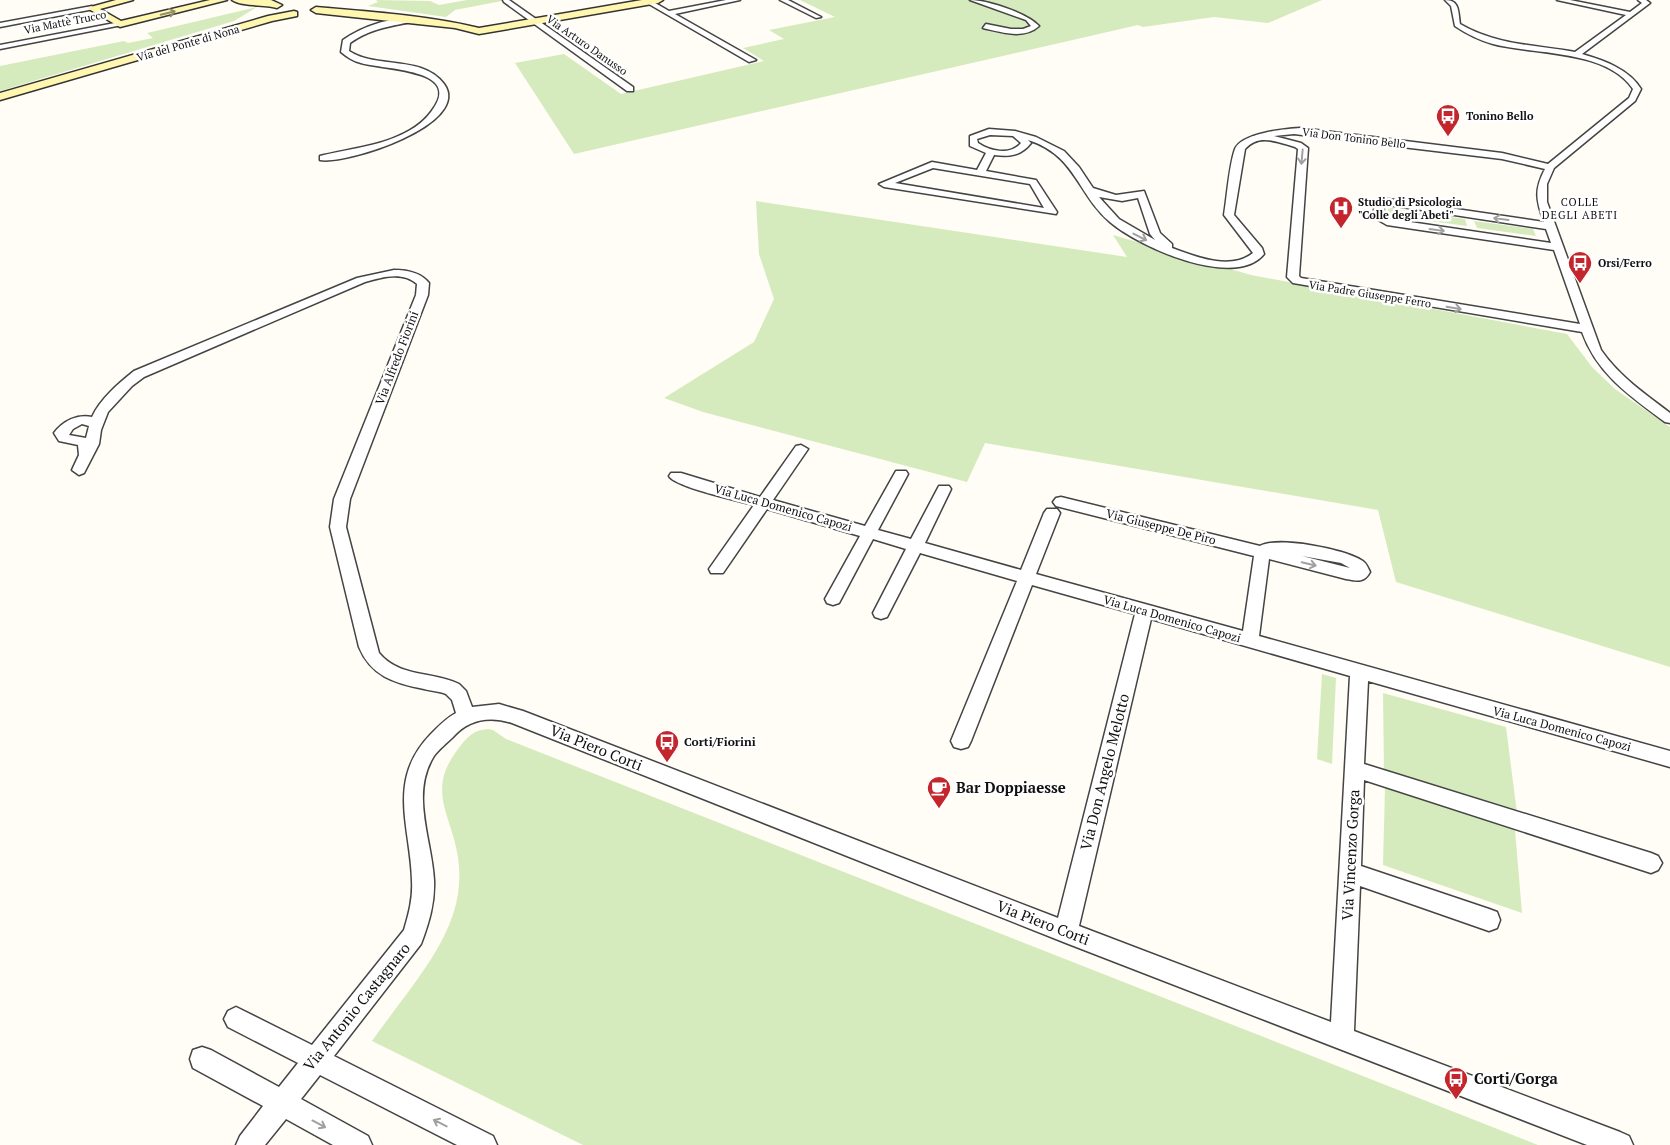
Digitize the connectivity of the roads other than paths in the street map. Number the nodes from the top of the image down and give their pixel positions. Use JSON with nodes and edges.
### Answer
{"nodes":[{"id":1,"x":128,"y":0,"type":"edge"},
{"id":2,"x":222,"y":0,"type":"edge"},
{"id":3,"x":237,"y":0,"type":"edge"},
{"id":4,"x":648,"y":0,"type":"edge"},
{"id":5,"x":737,"y":0,"type":"edge"},
{"id":6,"x":783,"y":0,"type":"edge"},
{"id":7,"x":973,"y":0,"type":"edge"},
{"id":8,"x":1448,"y":0,"type":"edge"},
{"id":9,"x":1560,"y":0,"type":"edge"},
{"id":10,"x":1641,"y":0,"type":"edge"},
{"id":11,"x":289,"y":1,"type":"dead end"},
{"id":12,"x":506,"y":1,"type":"edge"},
{"id":13,"x":322,"y":3,"type":"edge"},
{"id":14,"x":276,"y":6,"type":"junction"},
{"id":15,"x":92,"y":8,"type":"junction"},
{"id":16,"x":80,"y":10,"type":"junction"},
{"id":17,"x":305,"y":12,"type":"junction"},
{"id":18,"x":668,"y":13,"type":"junction"},
{"id":19,"x":1630,"y":14,"type":"junction"},
{"id":20,"x":818,"y":17,"type":"dead end"},
{"id":21,"x":384,"y":20,"type":"junction"},
{"id":22,"x":533,"y":21,"type":"junction"},
{"id":23,"x":120,"y":24,"type":"junction"},
{"id":24,"x":0,"y":25,"type":"edge"},
{"id":25,"x":107,"y":26,"type":"junction"},
{"id":26,"x":986,"y":26,"type":"dead end"},
{"id":27,"x":0,"y":47,"type":"edge"},
{"id":28,"x":1577,"y":54,"type":"junction"},
{"id":29,"x":752,"y":60,"type":"dead end"},
{"id":30,"x":81,"y":74,"type":"junction"},
{"id":31,"x":630,"y":89,"type":"dead end"},
{"id":32,"x":0,"y":97,"type":"edge"},
{"id":33,"x":1015,"y":134,"type":"junction"},
{"id":34,"x":1265,"y":137,"type":"junction"},
{"id":35,"x":991,"y":152,"type":"junction"},
{"id":36,"x":1013,"y":152,"type":"junction"},
{"id":37,"x":1029,"y":152,"type":"dead end"},
{"id":38,"x":1044,"y":154,"type":"dead end"},
{"id":39,"x":324,"y":158,"type":"dead end"},
{"id":40,"x":1072,"y":162,"type":"junction"},
{"id":41,"x":1550,"y":167,"type":"junction"},
{"id":42,"x":980,"y":173,"type":"junction"},
{"id":43,"x":1090,"y":190,"type":"junction"},
{"id":44,"x":1101,"y":195,"type":"junction"},
{"id":45,"x":1104,"y":211,"type":"junction"},
{"id":46,"x":1144,"y":215,"type":"junction"},
{"id":47,"x":1128,"y":218,"type":"dead end"},
{"id":48,"x":1549,"y":226,"type":"junction"},
{"id":49,"x":1557,"y":247,"type":"junction"},
{"id":50,"x":1181,"y":254,"type":"junction"},
{"id":51,"x":1586,"y":329,"type":"junction"},
{"id":52,"x":105,"y":408,"type":"junction"},
{"id":53,"x":1670,"y":419,"type":"edge"},
{"id":54,"x":81,"y":421,"type":"junction"},
{"id":55,"x":95,"y":427,"type":"junction"},
{"id":56,"x":72,"y":439,"type":"junction"},
{"id":57,"x":801,"y":449,"type":"dead end"},
{"id":58,"x":86,"y":454,"type":"junction"},
{"id":59,"x":79,"y":470,"type":"dead end"},
{"id":60,"x":901,"y":474,"type":"dead end"},
{"id":61,"x":676,"y":476,"type":"dead end"},
{"id":62,"x":944,"y":489,"type":"dead end"},
{"id":63,"x":762,"y":502,"type":"junction"},
{"id":64,"x":869,"y":532,"type":"junction"},
{"id":65,"x":916,"y":546,"type":"junction"},
{"id":66,"x":1262,"y":552,"type":"junction"},
{"id":67,"x":716,"y":568,"type":"dead end"},
{"id":68,"x":1026,"y":577,"type":"junction"},
{"id":69,"x":833,"y":599,"type":"dead end"},
{"id":70,"x":1144,"y":611,"type":"junction"},
{"id":71,"x":882,"y":613,"type":"dead end"},
{"id":72,"x":1250,"y":641,"type":"junction"},
{"id":73,"x":1359,"y":672,"type":"junction"},
{"id":74,"x":466,"y":716,"type":"junction"},
{"id":75,"x":962,"y":741,"type":"dead end"},
{"id":76,"x":1670,"y":758,"type":"edge"},
{"id":77,"x":1354,"y":769,"type":"junction"},
{"id":78,"x":1651,"y":863,"type":"dead end"},
{"id":79,"x":1350,"y":873,"type":"junction"},
{"id":80,"x":1489,"y":920,"type":"dead end"},
{"id":81,"x":1066,"y":932,"type":"junction"},
{"id":82,"x":236,"y":1019,"type":"dead end"},
{"id":83,"x":1342,"y":1038,"type":"junction"},
{"id":84,"x":202,"y":1059,"type":"dead end"},
{"id":85,"x":316,"y":1059,"type":"junction"},
{"id":86,"x":280,"y":1103,"type":"junction"},
{"id":87,"x":249,"y":1145,"type":"edge"},
{"id":88,"x":359,"y":1145,"type":"edge"},
{"id":89,"x":484,"y":1145,"type":"edge"},
{"id":90,"x":1620,"y":1145,"type":"edge"}],
"edges":[{"from":1,"to":15,"type":"main road"},
{"from":23,"to":2,"type":"main road","name":"Via Mattè Trucco","one_way":true},
{"from":3,"to":14,"type":"main road"},
{"from":4,"to":18,"type":"street"},
{"from":4,"to":22,"type":"main road"},
{"from":5,"to":18,"type":"street"},
{"from":6,"to":20,"type":"street"},
{"from":7,"to":26,"type":"street"},
{"from":8,"to":28,"type":"street"},
{"from":9,"to":19,"type":"street"},
{"from":10,"to":19,"type":"street"},
{"from":11,"to":14,"type":"main road","name":"Via del Ponte di Nona"},
{"from":12,"to":22,"type":"street","name":"Via Arturo Danusso"},
{"from":13,"to":17,"type":"main road"},
{"from":13,"to":22,"type":"main road"},
{"from":14,"to":17,"type":"main road"},
{"from":14,"to":30,"type":"main road","name":"Via del Ponte di Nona"},
{"from":15,"to":16,"type":"street"},
{"from":15,"to":23,"type":"main road"},
{"from":16,"to":24,"type":"street"},
{"from":16,"to":25,"type":"street"},
{"from":17,"to":21,"type":"main road"},
{"from":17,"to":30,"type":"main road","name":"Via del Ponte di Nona"},
{"from":18,"to":29,"type":"street"},
{"from":19,"to":28,"type":"street"},
{"from":21,"to":22,"type":"main road"},
{"from":21,"to":39,"type":"street"},
{"from":22,"to":31,"type":"street","name":"Via Arturo Danusso"},
{"from":23,"to":25,"type":"street","name":"Via Mattè Trucco"},
{"from":25,"to":27,"type":"street","name":"Via Mattè Trucco"},
{"from":28,"to":41,"type":"street"},
{"from":30,"to":32,"type":"main road","name":"Via del Ponte di Nona"},
{"from":33,"to":35,"type":"street","name":"Via Don Tonino Bello"},
{"from":33,"to":36,"type":"street"},
{"from":33,"to":40,"type":"street","name":"Via Don Tonino Bello"},
{"from":34,"to":41,"type":"street","name":"Via Don Tonino Bello"},
{"from":34,"to":50,"type":"street","name":"Via Don Tonino Bello"},
{"from":34,"to":51,"type":"street","name":"Via Padre Giuseppe Ferro","one_way":true},
{"from":35,"to":36,"type":"street"},
{"from":35,"to":42,"type":"street"},
{"from":36,"to":37,"type":"street"},
{"from":38,"to":40,"type":"street"},
{"from":40,"to":43,"type":"street","name":"Via Don Tonino Bello"},
{"from":41,"to":48,"type":"street"},
{"from":42,"to":42,"type":"street"},
{"from":43,"to":44,"type":"street"},
{"from":43,"to":45,"type":"street","name":"Via Don Tonino Bello"},
{"from":44,"to":46,"type":"street"},
{"from":44,"to":46,"type":"street","name":"Via Don Tonino Bello"},
{"from":45,"to":47,"type":"street"},
{"from":45,"to":50,"type":"street","name":"Via Don Tonino Bello","one_way":true},
{"from":46,"to":50,"type":"street","name":"Via Don Tonino Bello"},
{"from":48,"to":49,"type":"street"},
{"from":48,"to":49,"type":"street","one_way":true},
{"from":49,"to":51,"type":"street"},
{"from":51,"to":53,"type":"street"},
{"from":52,"to":54,"type":"street","name":"Via Alfredo Fiorini"},
{"from":52,"to":55,"type":"street","name":"Via Alfredo Fiorini"},
{"from":52,"to":74,"type":"street","name":"Via Alfredo Fiorini"},
{"from":54,"to":55,"type":"street"},
{"from":54,"to":56,"type":"street","name":"Via Alfredo Fiorini"},
{"from":55,"to":56,"type":"street"},
{"from":55,"to":58,"type":"street","name":"Via Alfredo Fiorini"},
{"from":56,"to":58,"type":"street"},
{"from":57,"to":63,"type":"street"},
{"from":58,"to":59,"type":"street","name":"Via Alfredo Fiorini"},
{"from":60,"to":64,"type":"street"},
{"from":61,"to":63,"type":"street","name":"Via Luca Domenico Capozi"},
{"from":62,"to":65,"type":"street"},
{"from":63,"to":64,"type":"street","name":"Via Luca Domenico Capozi"},
{"from":63,"to":67,"type":"street"},
{"from":64,"to":65,"type":"street","name":"Via Luca Domenico Capozi"},
{"from":64,"to":69,"type":"street"},
{"from":65,"to":68,"type":"street","name":"Via Luca Domenico Capozi"},
{"from":65,"to":71,"type":"street"},
{"from":66,"to":66,"type":"street","name":"Via Giuseppe De Piro","one_way":true},
{"from":66,"to":68,"type":"street","name":"Via Giuseppe De Piro"},
{"from":66,"to":72,"type":"street"},
{"from":68,"to":70,"type":"street","name":"Via Luca Domenico Capozi"},
{"from":68,"to":75,"type":"street"},
{"from":70,"to":72,"type":"street","name":"Via Luca Domenico Capozi"},
{"from":70,"to":81,"type":"street","name":"Via Don Angelo Melotto"},
{"from":72,"to":73,"type":"street","name":"Via Luca Domenico Capozi"},
{"from":73,"to":76,"type":"street","name":"Via Luca Domenico Capozi"},
{"from":73,"to":77,"type":"street","name":"Via Vincenzo Gorga"},
{"from":74,"to":81,"type":"street","name":"Via Piero Corti"},
{"from":74,"to":85,"type":"street","name":"Via Antonio Castagnaro"},
{"from":77,"to":78,"type":"street"},
{"from":77,"to":79,"type":"street","name":"Via Vincenzo Gorga"},
{"from":79,"to":80,"type":"street"},
{"from":79,"to":83,"type":"street","name":"Via Vincenzo Gorga"},
{"from":81,"to":83,"type":"street","name":"Via Piero Corti"},
{"from":82,"to":85,"type":"street"},
{"from":83,"to":90,"type":"street","name":"Via Piero Corti"},
{"from":84,"to":86,"type":"street"},
{"from":85,"to":86,"type":"street","name":"Via Antonio Castagnaro"},
{"from":89,"to":85,"type":"street","one_way":true},
{"from":86,"to":87,"type":"street","name":"Via Antonio Castagnaro"},
{"from":86,"to":88,"type":"street","one_way":true}]}
